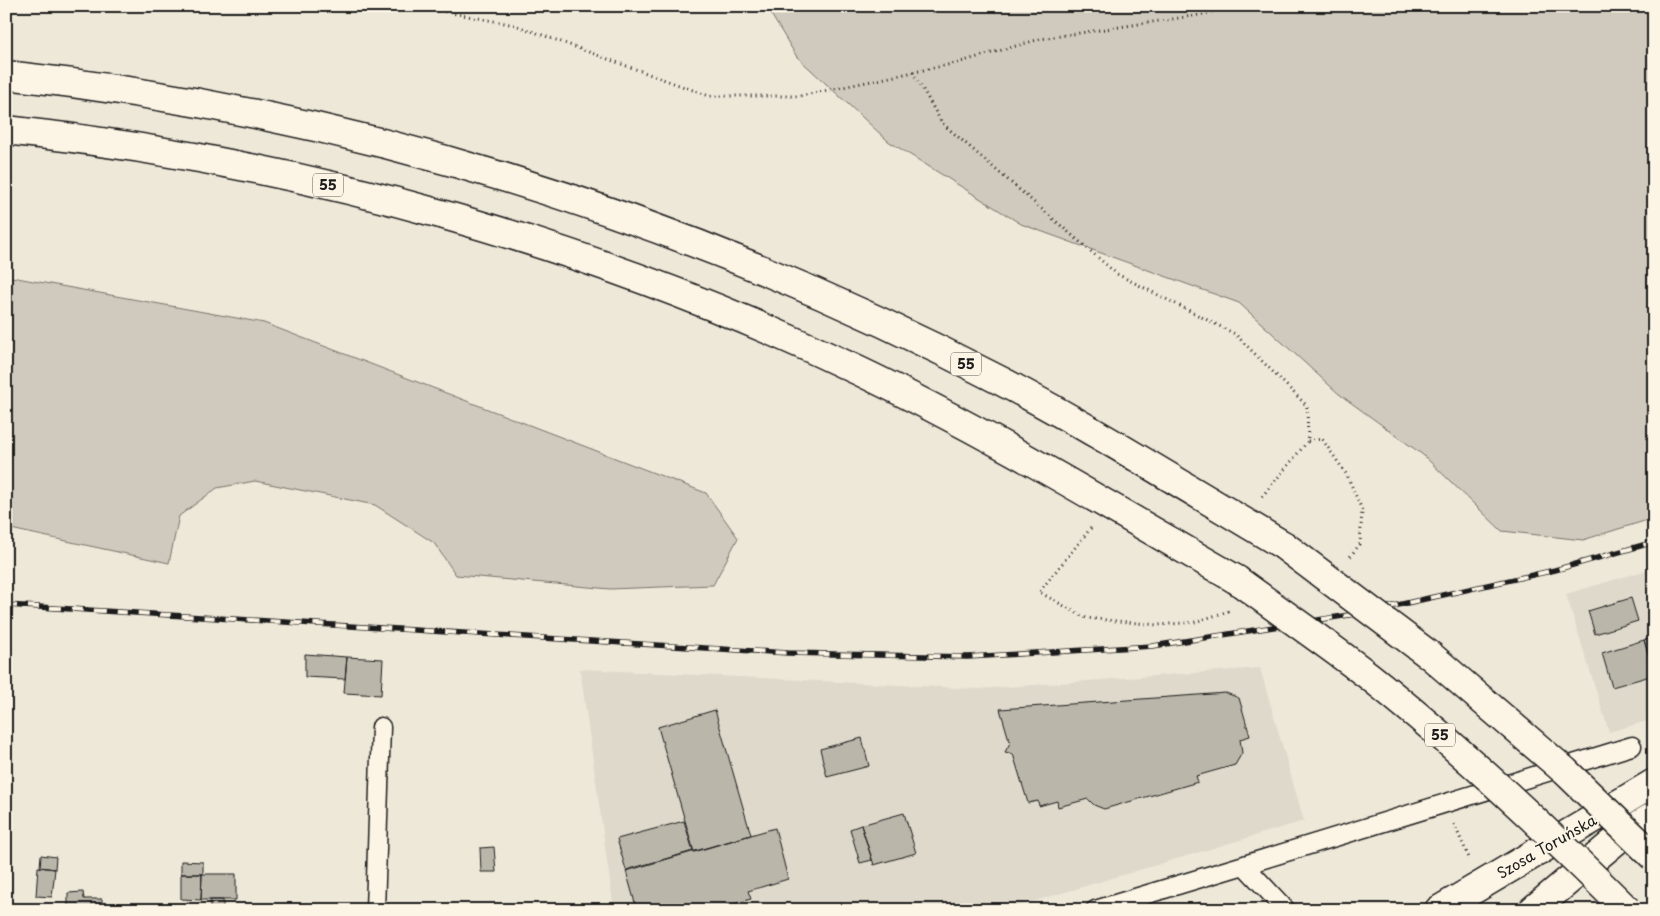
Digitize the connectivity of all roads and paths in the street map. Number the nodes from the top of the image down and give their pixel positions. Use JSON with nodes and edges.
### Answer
{"nodes":[{"id":1,"x":415,"y":6,"type":"edge"},
{"id":2,"x":1238,"y":6,"type":"edge"},
{"id":3,"x":913,"y":72,"type":"junction"},
{"id":4,"x":6,"y":74,"type":"edge"},
{"id":5,"x":6,"y":130,"type":"edge"},
{"id":6,"x":1260,"y":500,"type":"dead end"},
{"id":7,"x":1091,"y":528,"type":"dead end"},
{"id":8,"x":1039,"y":592,"type":"dead end"},
{"id":9,"x":381,"y":727,"type":"dead end"},
{"id":10,"x":1632,"y":746,"type":"dead end"},
{"id":11,"x":1654,"y":783,"type":"edge"},
{"id":12,"x":1444,"y":803,"type":"junction"},
{"id":13,"x":1654,"y":816,"type":"edge"},
{"id":14,"x":1654,"y":857,"type":"edge"},
{"id":15,"x":1471,"y":862,"type":"dead end"},
{"id":16,"x":1244,"y":865,"type":"junction"},
{"id":17,"x":375,"y":910,"type":"edge"},
{"id":18,"x":1095,"y":910,"type":"edge"},
{"id":19,"x":1286,"y":910,"type":"edge"},
{"id":20,"x":1439,"y":910,"type":"edge"},
{"id":21,"x":1533,"y":910,"type":"edge"},
{"id":22,"x":1627,"y":910,"type":"edge"}],
"edges":[{"from":1,"to":3,"type":"path"},
{"from":2,"to":3,"type":"path"},
{"from":3,"to":6,"type":"path"},
{"from":4,"to":14,"type":"main road","number":"55","bridge":true},
{"from":5,"to":22,"type":"main road","number":"55","bridge":true},
{"from":7,"to":8,"type":"path"},
{"from":9,"to":17,"type":"lane"},
{"from":10,"to":12,"type":"lane"},
{"from":11,"to":20,"type":"main road","name":"Szosa Toruńska"},
{"from":12,"to":15,"type":"path"},
{"from":12,"to":16,"type":"lane"},
{"from":13,"to":21,"type":"main road","name":"Szosa Toruńska"},
{"from":16,"to":18,"type":"lane"},
{"from":16,"to":19,"type":"lane"}]}
